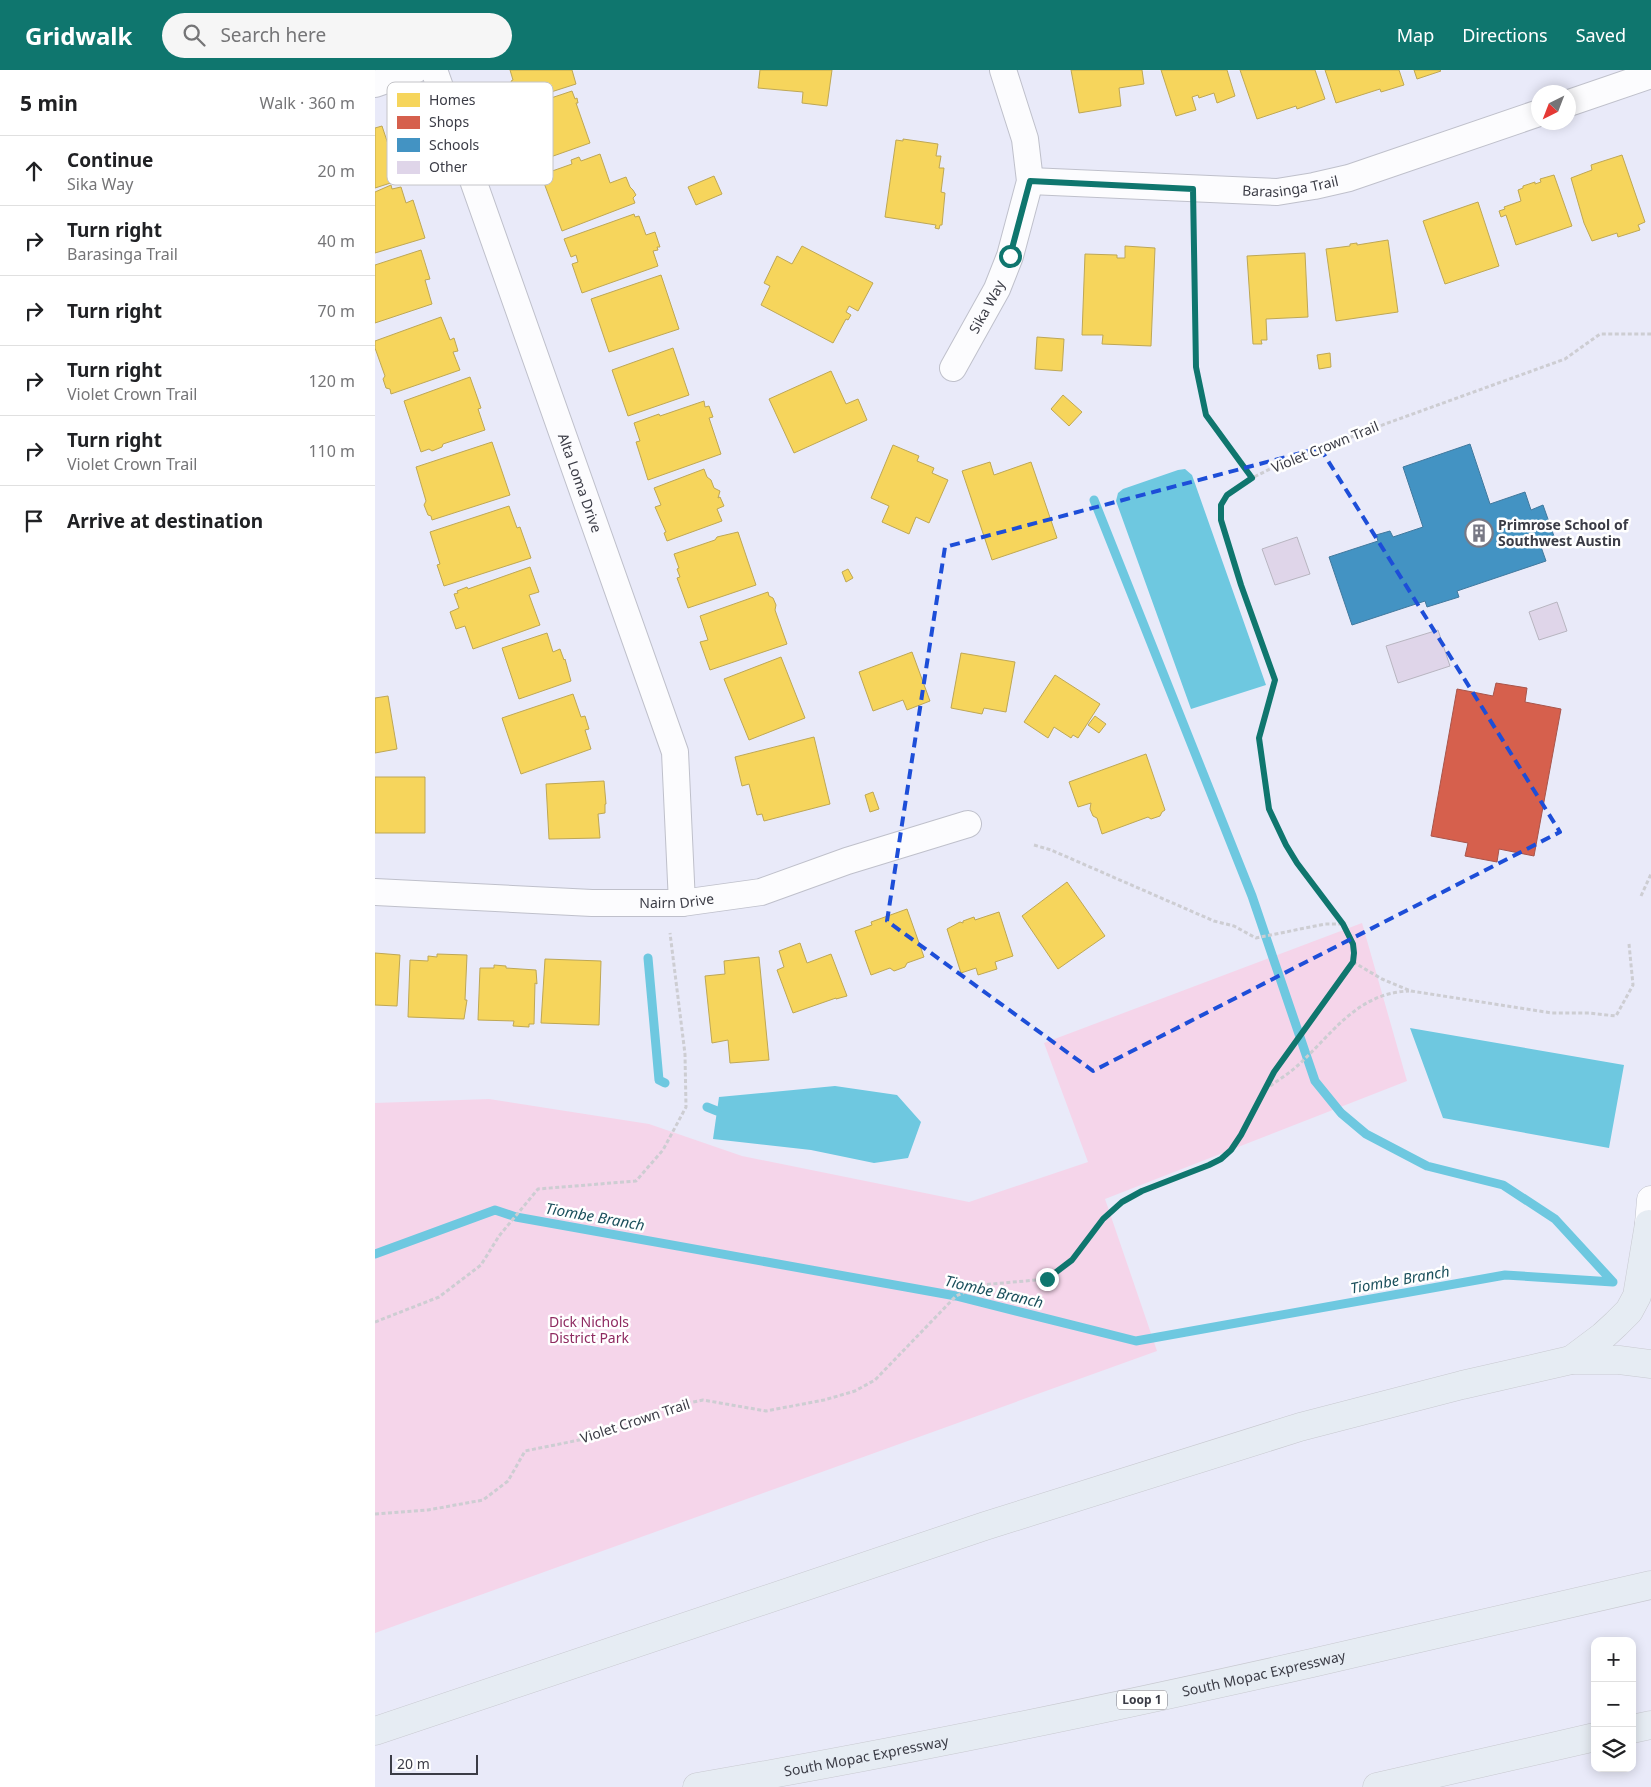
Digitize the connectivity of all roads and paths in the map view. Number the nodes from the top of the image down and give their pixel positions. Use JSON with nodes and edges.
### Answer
{"nodes":[{"id":1,"x":415,"y":70,"type":"edge"},
{"id":2,"x":434,"y":70,"type":"edge"},
{"id":3,"x":1003,"y":70,"type":"edge"},
{"id":4,"x":1651,"y":75,"type":"edge"},
{"id":5,"x":438,"y":82,"type":"edge"},
{"id":6,"x":375,"y":84,"type":"edge"},
{"id":7,"x":1576,"y":101,"type":"edge"},
{"id":8,"x":1531,"y":116,"type":"edge"},
{"id":9,"x":1030,"y":181,"type":"junction"},
{"id":10,"x":475,"y":185,"type":"edge"},
{"id":11,"x":1193,"y":189,"type":"junction"},
{"id":12,"x":1651,"y":334,"type":"edge"},
{"id":13,"x":953,"y":368,"type":"dead end"},
{"id":14,"x":1252,"y":478,"type":"junction"},
{"id":15,"x":969,"y":824,"type":"dead end"},
{"id":16,"x":1034,"y":845,"type":"dead end"},
{"id":17,"x":1651,"y":874,"type":"edge"},
{"id":18,"x":375,"y":892,"type":"edge"},
{"id":19,"x":1641,"y":896,"type":"dead end"},
{"id":20,"x":682,"y":903,"type":"junction"},
{"id":21,"x":1343,"y":924,"type":"junction"},
{"id":22,"x":670,"y":933,"type":"dead end"},
{"id":23,"x":1629,"y":944,"type":"dead end"},
{"id":24,"x":1353,"y":962,"type":"junction"},
{"id":25,"x":1411,"y":991,"type":"junction"},
{"id":26,"x":1265,"y":1090,"type":"junction"},
{"id":27,"x":1650,"y":1223,"type":"edge"},
{"id":28,"x":375,"y":1322,"type":"edge"},
{"id":29,"x":1571,"y":1360,"type":"junction"},
{"id":30,"x":1651,"y":1364,"type":"edge"},
{"id":31,"x":375,"y":1514,"type":"edge"},
{"id":32,"x":1651,"y":1585,"type":"edge"},
{"id":33,"x":1651,"y":1725,"type":"edge"},
{"id":34,"x":1636,"y":1728,"type":"edge"},
{"id":35,"x":375,"y":1731,"type":"edge"},
{"id":36,"x":1591,"y":1738,"type":"edge"},
{"id":37,"x":697,"y":1787,"type":"edge"},
{"id":38,"x":1377,"y":1787,"type":"edge"}],
"edges":[{"from":1,"to":6,"type":"street"},
{"from":2,"to":5,"type":"street","name":"Alta Loma Drive"},
{"from":3,"to":9,"type":"street","name":"Sika Way"},
{"from":4,"to":7,"type":"street"},
{"from":8,"to":11,"type":"street","name":"Barasinga Trail"},
{"from":9,"to":11,"type":"street","name":"Barasinga Trail"},
{"from":9,"to":13,"type":"street","name":"Sika Way"},
{"from":10,"to":20,"type":"street","name":"Alta Loma Drive"},
{"from":11,"to":14,"type":"path"},
{"from":12,"to":14,"type":"path","name":"Violet Crown Trail"},
{"from":14,"to":21,"type":"path","name":"Violet Crown Trail"},
{"from":15,"to":20,"type":"street","name":"Nairn Drive"},
{"from":16,"to":21,"type":"path"},
{"from":17,"to":19,"type":"path"},
{"from":18,"to":20,"type":"street","name":"Nairn Drive"},
{"from":21,"to":24,"type":"path","name":"Violet Crown Trail"},
{"from":22,"to":28,"type":"path"},
{"from":23,"to":25,"type":"path"},
{"from":24,"to":25,"type":"path"},
{"from":24,"to":26,"type":"path","name":"Violet Crown Trail"},
{"from":25,"to":26,"type":"path"},
{"from":26,"to":31,"type":"path","name":"Violet Crown Trail"},
{"from":27,"to":29,"type":"highway"},
{"from":29,"to":30,"type":"highway"},
{"from":29,"to":35,"type":"highway"},
{"from":32,"to":37,"type":"highway","name":"South Mopac Expressway","number":"Loop 1"},
{"from":33,"to":34,"type":"highway"},
{"from":36,"to":38,"type":"highway"}]}
